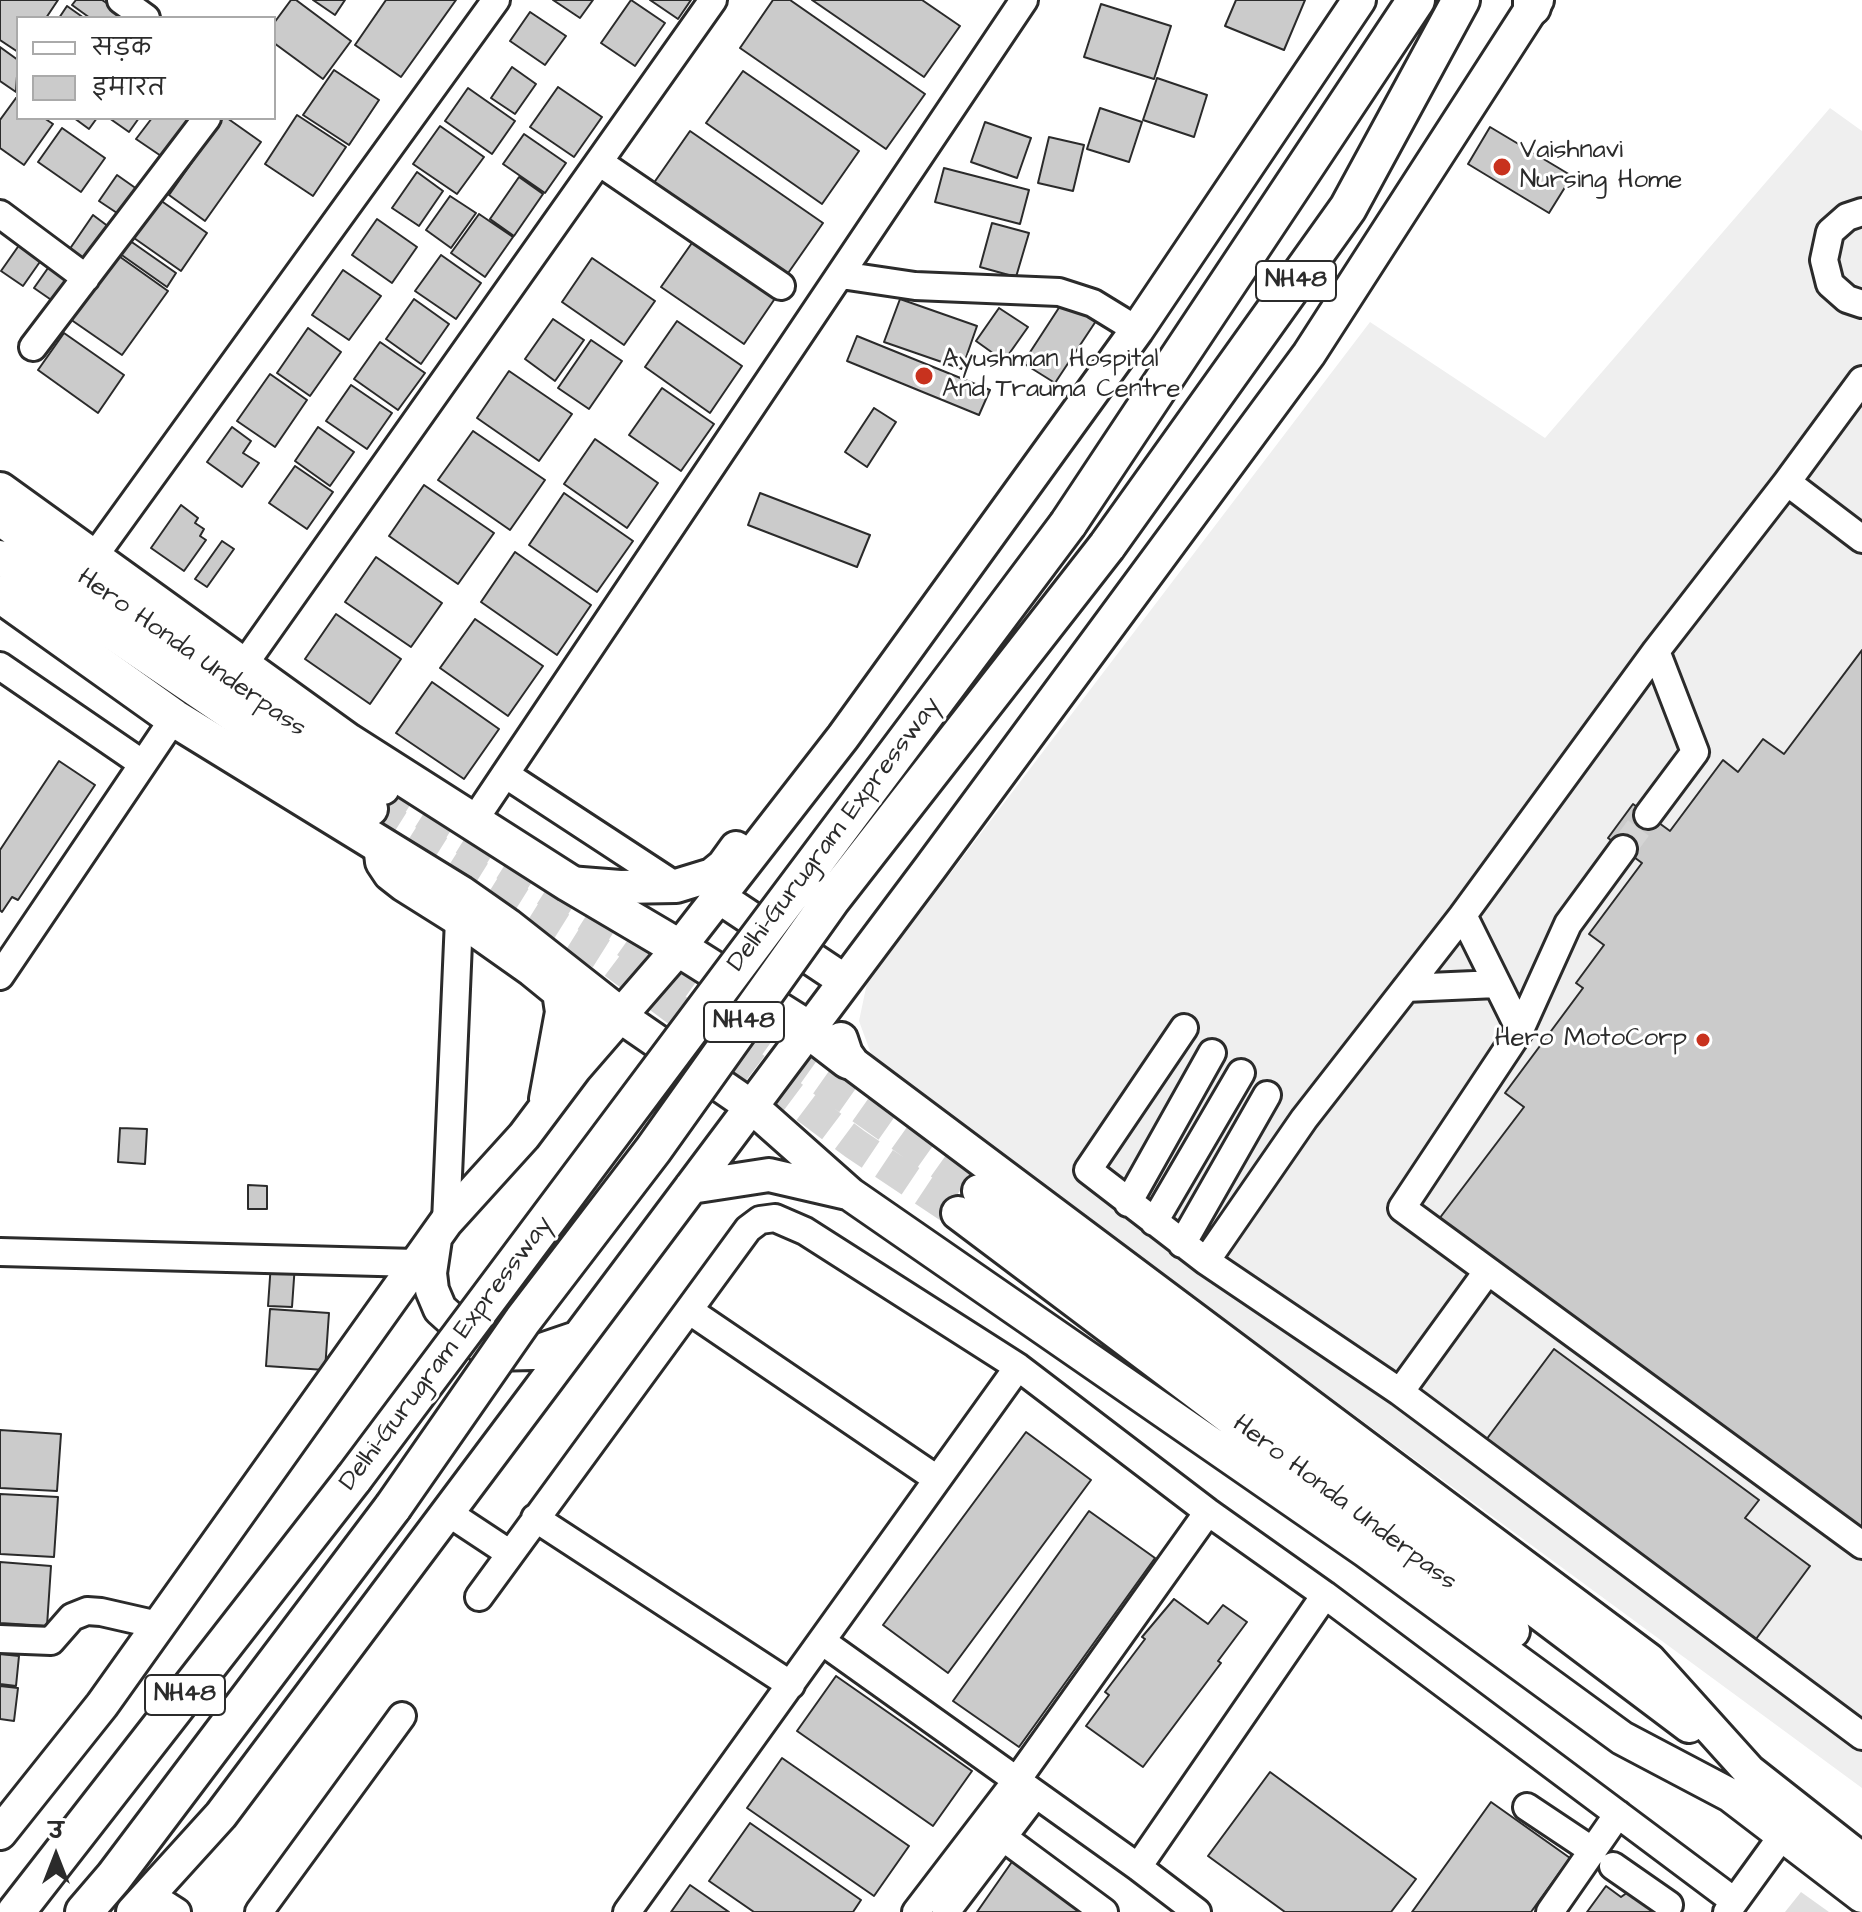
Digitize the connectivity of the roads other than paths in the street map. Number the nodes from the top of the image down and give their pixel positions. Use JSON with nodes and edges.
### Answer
{"nodes":[{"id":1,"x":121,"y":0,"type":"edge"},
{"id":2,"x":496,"y":0,"type":"edge"},
{"id":3,"x":713,"y":0,"type":"edge"},
{"id":4,"x":1024,"y":0,"type":"edge"},
{"id":5,"x":1359,"y":0,"type":"edge"},
{"id":6,"x":1416,"y":0,"type":"edge"},
{"id":7,"x":1461,"y":0,"type":"edge"},
{"id":8,"x":1534,"y":2,"type":"edge"},
{"id":9,"x":143,"y":16,"type":"edge"},
{"id":10,"x":205,"y":120,"type":"edge"},
{"id":11,"x":599,"y":162,"type":"junction"},
{"id":12,"x":1862,"y":212,"type":"edge"},
{"id":13,"x":0,"y":214,"type":"edge"},
{"id":14,"x":841,"y":275,"type":"junction"},
{"id":15,"x":86,"y":278,"type":"junction"},
{"id":16,"x":781,"y":286,"type":"dead end"},
{"id":17,"x":1862,"y":304,"type":"edge"},
{"id":18,"x":1137,"y":330,"type":"junction"},
{"id":19,"x":33,"y":347,"type":"dead end"},
{"id":20,"x":1862,"y":380,"type":"edge"},
{"id":21,"x":1787,"y":482,"type":"junction"},
{"id":22,"x":0,"y":491,"type":"edge"},
{"id":23,"x":0,"y":519,"type":"edge"},
{"id":24,"x":1862,"y":539,"type":"edge"},
{"id":25,"x":0,"y":557,"type":"edge"},
{"id":26,"x":93,"y":558,"type":"junction"},
{"id":27,"x":0,"y":594,"type":"edge"},
{"id":28,"x":1656,"y":651,"type":"junction"},
{"id":29,"x":0,"y":666,"type":"edge"},
{"id":30,"x":243,"y":666,"type":"junction"},
{"id":31,"x":174,"y":718,"type":"junction"},
{"id":32,"x":143,"y":764,"type":"junction"},
{"id":33,"x":819,"y":766,"type":"junction"},
{"id":34,"x":505,"y":774,"type":"junction"},
{"id":35,"x":1648,"y":815,"type":"tunnel mouth"},
{"id":36,"x":473,"y":822,"type":"junction"},
{"id":37,"x":380,"y":844,"type":"junction"},
{"id":38,"x":1623,"y":849,"type":"tunnel mouth"},
{"id":39,"x":569,"y":883,"type":"junction"},
{"id":40,"x":676,"y":886,"type":"junction"},
{"id":41,"x":719,"y":897,"type":"junction"},
{"id":42,"x":1463,"y":915,"type":"junction"},
{"id":43,"x":459,"y":919,"type":"junction"},
{"id":44,"x":679,"y":948,"type":"junction"},
{"id":45,"x":851,"y":973,"type":"junction"},
{"id":46,"x":0,"y":976,"type":"edge"},
{"id":47,"x":1497,"y":984,"type":"junction"},
{"id":48,"x":1406,"y":988,"type":"junction"},
{"id":49,"x":590,"y":992,"type":"junction"},
{"id":50,"x":620,"y":1016,"type":"junction"},
{"id":51,"x":1184,"y":1028,"type":"dead end"},
{"id":52,"x":809,"y":1030,"type":"junction"},
{"id":53,"x":1520,"y":1030,"type":"junction"},
{"id":54,"x":1212,"y":1053,"type":"dead end"},
{"id":55,"x":848,"y":1060,"type":"junction"},
{"id":56,"x":575,"y":1068,"type":"junction"},
{"id":57,"x":1241,"y":1073,"type":"dead end"},
{"id":58,"x":1267,"y":1095,"type":"dead end"},
{"id":59,"x":752,"y":1107,"type":"junction"},
{"id":60,"x":543,"y":1110,"type":"junction"},
{"id":61,"x":691,"y":1187,"type":"junction"},
{"id":62,"x":850,"y":1194,"type":"junction"},
{"id":63,"x":969,"y":1202,"type":"tunnel mouth"},
{"id":64,"x":1128,"y":1203,"type":"junction"},
{"id":65,"x":1154,"y":1222,"type":"junction"},
{"id":66,"x":441,"y":1230,"type":"junction"},
{"id":67,"x":1182,"y":1244,"type":"junction"},
{"id":68,"x":0,"y":1252,"type":"edge"},
{"id":69,"x":1206,"y":1261,"type":"junction"},
{"id":70,"x":416,"y":1263,"type":"junction"},
{"id":71,"x":1487,"y":1272,"type":"junction"},
{"id":72,"x":690,"y":1311,"type":"junction"},
{"id":73,"x":577,"y":1338,"type":"junction"},
{"id":74,"x":1018,"y":1367,"type":"junction"},
{"id":75,"x":1400,"y":1392,"type":"junction"},
{"id":76,"x":937,"y":1479,"type":"junction"},
{"id":77,"x":447,"y":1512,"type":"junction"},
{"id":78,"x":1208,"y":1512,"type":"junction"},
{"id":79,"x":535,"y":1518,"type":"junction"},
{"id":80,"x":1862,"y":1545,"type":"edge"},
{"id":81,"x":509,"y":1553,"type":"junction"},
{"id":82,"x":1325,"y":1595,"type":"junction"},
{"id":83,"x":479,"y":1597,"type":"dead end"},
{"id":84,"x":158,"y":1625,"type":"junction"},
{"id":85,"x":0,"y":1639,"type":"edge"},
{"id":86,"x":823,"y":1642,"type":"junction"},
{"id":87,"x":791,"y":1685,"type":"junction"},
{"id":88,"x":402,"y":1716,"type":"dead end"},
{"id":89,"x":1862,"y":1736,"type":"edge"},
{"id":90,"x":1740,"y":1783,"type":"junction"},
{"id":91,"x":1026,"y":1787,"type":"junction"},
{"id":92,"x":1527,"y":1807,"type":"dead end"},
{"id":93,"x":1628,"y":1822,"type":"junction"},
{"id":94,"x":0,"y":1833,"type":"edge"},
{"id":95,"x":1782,"y":1836,"type":"junction"},
{"id":96,"x":1004,"y":1838,"type":"junction"},
{"id":97,"x":1862,"y":1860,"type":"edge"},
{"id":98,"x":1603,"y":1865,"type":"junction"},
{"id":99,"x":1138,"y":1867,"type":"junction"},
{"id":100,"x":1862,"y":1896,"type":"edge"},
{"id":101,"x":141,"y":1903,"type":"edge"},
{"id":102,"x":1669,"y":1905,"type":"dead end"},
{"id":103,"x":1731,"y":1906,"type":"edge"},
{"id":104,"x":16,"y":1912,"type":"edge"},
{"id":105,"x":84,"y":1912,"type":"edge"},
{"id":106,"x":177,"y":1912,"type":"edge"},
{"id":107,"x":259,"y":1912,"type":"edge"},
{"id":108,"x":627,"y":1912,"type":"edge"},
{"id":109,"x":916,"y":1912,"type":"edge"},
{"id":110,"x":946,"y":1912,"type":"edge"},
{"id":111,"x":1104,"y":1912,"type":"edge"},
{"id":112,"x":1197,"y":1912,"type":"edge"},
{"id":113,"x":1550,"y":1912,"type":"edge"}],
"edges":[{"from":1,"to":9,"type":"street"},
{"from":2,"to":26,"type":"street"},
{"from":3,"to":11,"type":"street"},
{"from":4,"to":14,"type":"street"},
{"from":5,"to":18,"type":"main road"},
{"from":6,"to":104,"type":"highway","name":"Delhi-Gurugram Expressway","number":"NH48","bridge":true},
{"from":7,"to":105,"type":"highway","name":"Delhi-Gurugram Expressway","number":"NH48","bridge":true},
{"from":8,"to":45,"type":"main road"},
{"from":10,"to":15,"type":"street"},
{"from":11,"to":16,"type":"street"},
{"from":11,"to":30,"type":"street"},
{"from":12,"to":17,"type":"street"},
{"from":13,"to":15,"type":"street"},
{"from":14,"to":18,"type":"street"},
{"from":14,"to":34,"type":"street"},
{"from":15,"to":19,"type":"street"},
{"from":18,"to":33,"type":"main road"},
{"from":20,"to":21,"type":"street"},
{"from":21,"to":24,"type":"street"},
{"from":21,"to":28,"type":"street"},
{"from":22,"to":26,"type":"highway"},
{"from":23,"to":25,"type":"main road","name":"Hero Honda Underpass"},
{"from":26,"to":30,"type":"highway"},
{"from":27,"to":31,"type":"highway"},
{"from":28,"to":35,"type":"street"},
{"from":28,"to":42,"type":"street"},
{"from":29,"to":32,"type":"street"},
{"from":30,"to":36,"type":"highway"},
{"from":31,"to":32,"type":"street"},
{"from":31,"to":37,"type":"highway"},
{"from":32,"to":46,"type":"street"},
{"from":33,"to":40,"type":"main road"},
{"from":33,"to":41,"type":"main road"},
{"from":34,"to":36,"type":"street"},
{"from":34,"to":40,"type":"street"},
{"from":36,"to":39,"type":"highway"},
{"from":37,"to":43,"type":"main road"},
{"from":37,"to":49,"type":"highway"},
{"from":38,"to":53,"type":"street"},
{"from":39,"to":40,"type":"main road"},
{"from":39,"to":44,"type":"highway"},
{"from":41,"to":44,"type":"main road"},
{"from":41,"to":45,"type":"main road"},
{"from":42,"to":47,"type":"street"},
{"from":42,"to":48,"type":"street"},
{"from":43,"to":60,"type":"main road"},
{"from":43,"to":66,"type":"street"},
{"from":44,"to":50,"type":"main road"},
{"from":44,"to":52,"type":"highway"},
{"from":45,"to":52,"type":"main road"},
{"from":45,"to":55,"type":"main road"},
{"from":47,"to":48,"type":"street"},
{"from":47,"to":53,"type":"street"},
{"from":48,"to":69,"type":"street"},
{"from":49,"to":50,"type":"highway"},
{"from":49,"to":56,"type":"main road"},
{"from":50,"to":56,"type":"main road"},
{"from":50,"to":59,"type":"main road"},
{"from":51,"to":64,"type":"street"},
{"from":52,"to":55,"type":"highway"},
{"from":52,"to":59,"type":"main road"},
{"from":53,"to":71,"type":"street"},
{"from":54,"to":64,"type":"street"},
{"from":55,"to":90,"type":"main road"},
{"from":56,"to":60,"type":"main road"},
{"from":57,"to":65,"type":"street"},
{"from":58,"to":67,"type":"street"},
{"from":59,"to":61,"type":"main road"},
{"from":59,"to":62,"type":"main road"},
{"from":60,"to":66,"type":"main road"},
{"from":61,"to":62,"type":"main road"},
{"from":61,"to":73,"type":"main road"},
{"from":62,"to":90,"type":"main road"},
{"from":63,"to":90,"type":"main road","name":"Hero Honda Underpass"},
{"from":64,"to":65,"type":"street"},
{"from":65,"to":67,"type":"street"},
{"from":66,"to":70,"type":"main road"},
{"from":66,"to":73,"type":"main road"},
{"from":67,"to":69,"type":"street"},
{"from":68,"to":70,"type":"street"},
{"from":69,"to":75,"type":"street"},
{"from":70,"to":84,"type":"main road"},
{"from":71,"to":75,"type":"street"},
{"from":71,"to":80,"type":"street"},
{"from":72,"to":74,"type":"street"},
{"from":72,"to":76,"type":"street"},
{"from":72,"to":79,"type":"street"},
{"from":73,"to":77,"type":"main road"},
{"from":74,"to":76,"type":"street"},
{"from":74,"to":78,"type":"street"},
{"from":75,"to":89,"type":"street"},
{"from":76,"to":86,"type":"street"},
{"from":77,"to":81,"type":"street"},
{"from":77,"to":101,"type":"main road"},
{"from":78,"to":82,"type":"street"},
{"from":78,"to":91,"type":"street"},
{"from":79,"to":81,"type":"street"},
{"from":79,"to":87,"type":"street"},
{"from":81,"to":83,"type":"street"},
{"from":82,"to":93,"type":"street"},
{"from":82,"to":99,"type":"street"},
{"from":84,"to":85,"type":"street"},
{"from":84,"to":94,"type":"main road"},
{"from":86,"to":87,"type":"street"},
{"from":86,"to":91,"type":"street"},
{"from":87,"to":108,"type":"street"},
{"from":88,"to":107,"type":"street"},
{"from":90,"to":95,"type":"main road"},
{"from":90,"to":97,"type":"main road"},
{"from":91,"to":96,"type":"street"},
{"from":91,"to":99,"type":"street"},
{"from":91,"to":109,"type":"street"},
{"from":92,"to":98,"type":"street"},
{"from":93,"to":98,"type":"street"},
{"from":93,"to":103,"type":"street"},
{"from":95,"to":100,"type":"main road"},
{"from":95,"to":103,"type":"street"},
{"from":96,"to":110,"type":"street"},
{"from":96,"to":111,"type":"street"},
{"from":98,"to":102,"type":"street"},
{"from":98,"to":113,"type":"street"},
{"from":99,"to":112,"type":"street"},
{"from":101,"to":106,"type":"street"}]}
